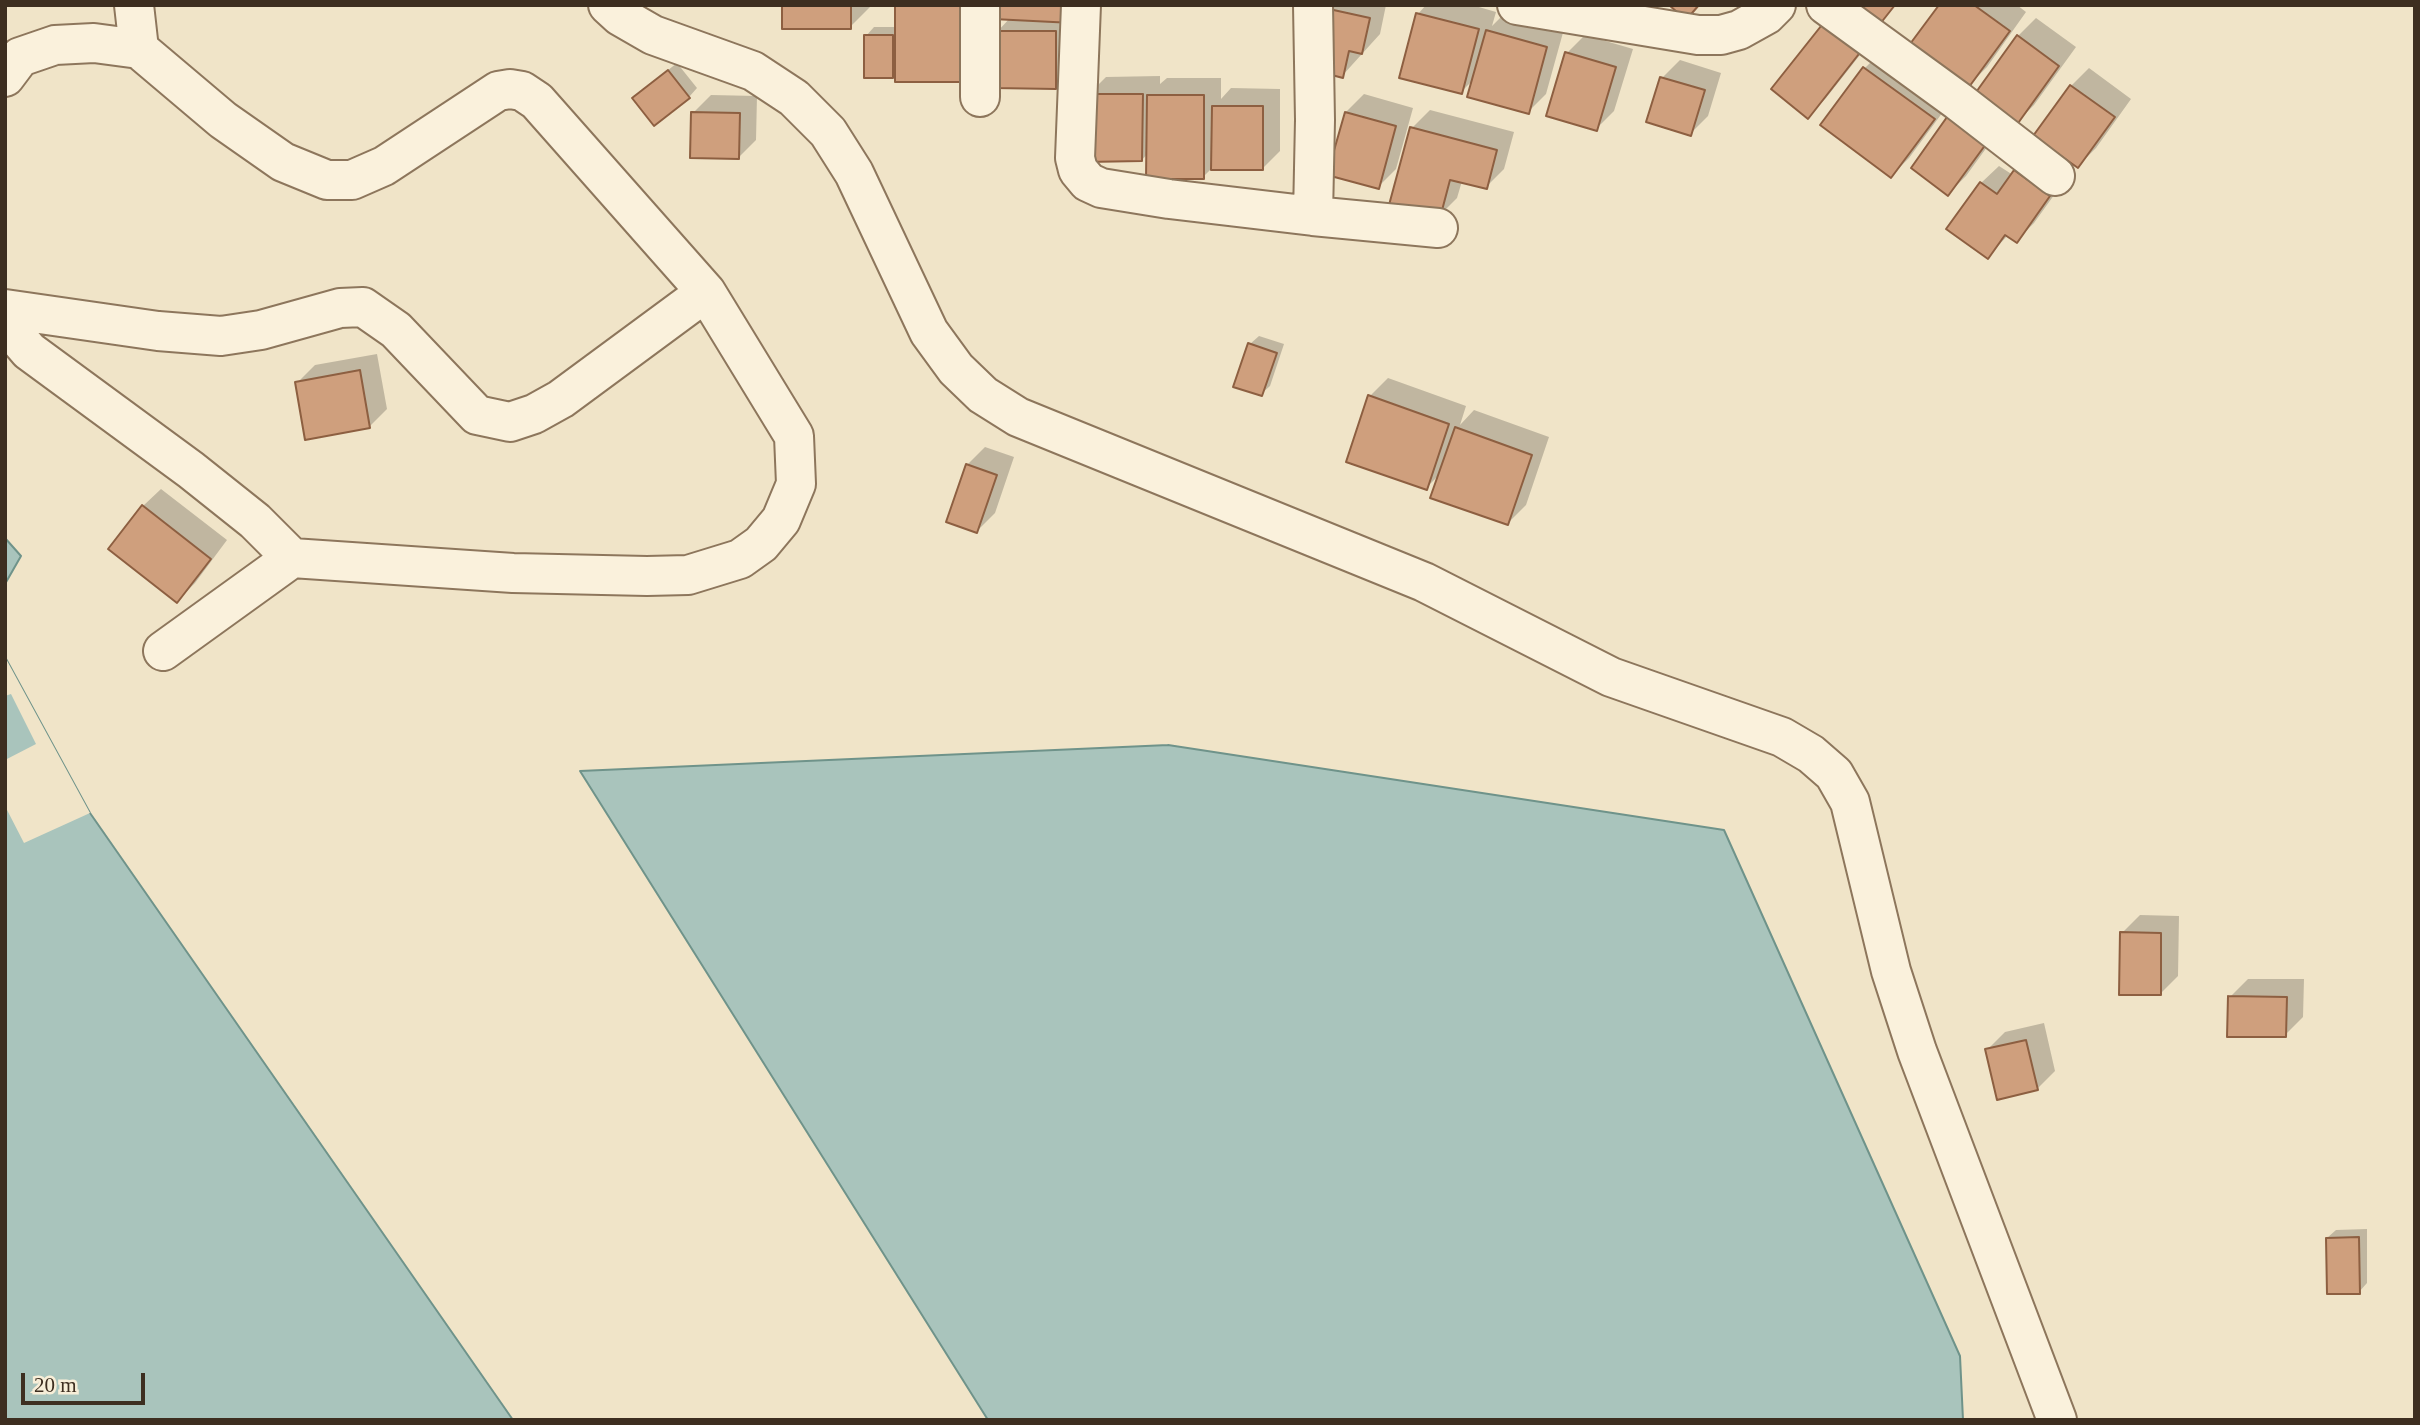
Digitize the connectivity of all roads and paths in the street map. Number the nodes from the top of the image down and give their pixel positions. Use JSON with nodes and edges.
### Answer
{"nodes":[{"id":1,"x":134,"y":5,"type":"edge"},
{"id":2,"x":608,"y":5,"type":"edge"},
{"id":3,"x":980,"y":5,"type":"edge"},
{"id":4,"x":1081,"y":5,"type":"edge"},
{"id":5,"x":1313,"y":5,"type":"edge"},
{"id":6,"x":1517,"y":5,"type":"edge"},
{"id":7,"x":1776,"y":5,"type":"edge"},
{"id":8,"x":1826,"y":5,"type":"edge"},
{"id":9,"x":139,"y":50,"type":"junction"},
{"id":10,"x":5,"y":77,"type":"edge"},
{"id":11,"x":980,"y":97,"type":"dead end"},
{"id":12,"x":2055,"y":176,"type":"dead end"},
{"id":13,"x":1313,"y":216,"type":"junction"},
{"id":14,"x":1438,"y":228,"type":"dead end"},
{"id":15,"x":706,"y":292,"type":"junction"},
{"id":16,"x":5,"y":309,"type":"edge"},
{"id":17,"x":5,"y":323,"type":"edge"},
{"id":18,"x":292,"y":558,"type":"junction"},
{"id":19,"x":163,"y":650,"type":"dead end"},
{"id":20,"x":2057,"y":1420,"type":"edge"}],
"edges":[{"from":1,"to":9,"type":"street"},
{"from":2,"to":20,"type":"street"},
{"from":3,"to":11,"type":"street"},
{"from":4,"to":13,"type":"street"},
{"from":5,"to":13,"type":"street"},
{"from":6,"to":7,"type":"street"},
{"from":8,"to":12,"type":"street"},
{"from":9,"to":10,"type":"street"},
{"from":9,"to":15,"type":"street"},
{"from":13,"to":14,"type":"street"},
{"from":15,"to":16,"type":"street"},
{"from":15,"to":18,"type":"street"},
{"from":17,"to":18,"type":"street"},
{"from":18,"to":19,"type":"street"}]}
